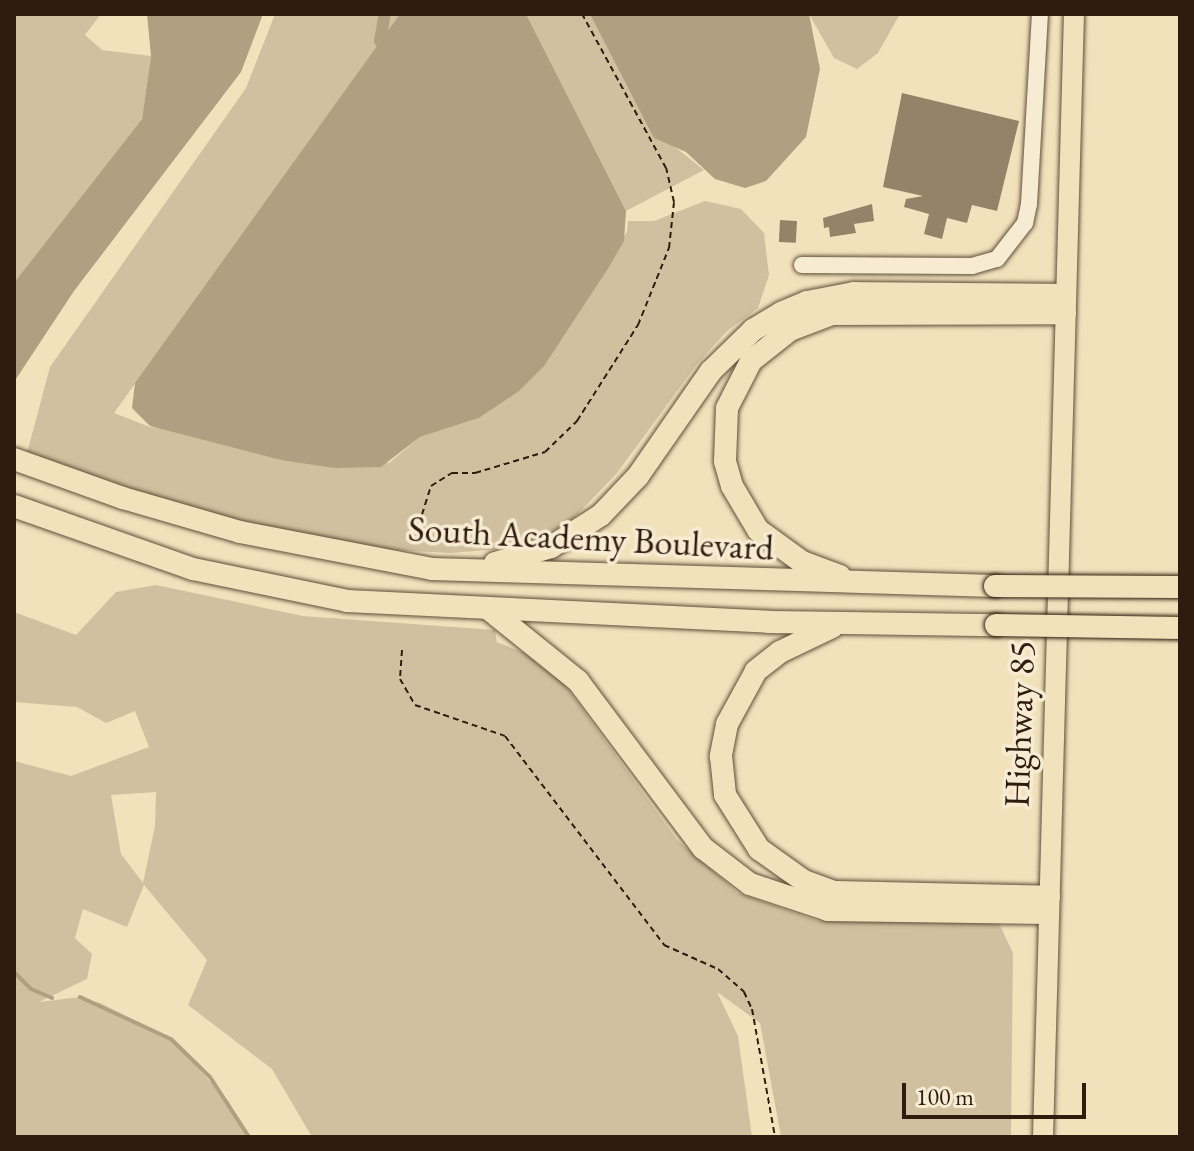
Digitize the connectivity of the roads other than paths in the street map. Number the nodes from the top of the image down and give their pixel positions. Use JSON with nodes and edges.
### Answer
{"nodes":[{"id":1,"x":1040,"y":14,"type":"edge"},
{"id":2,"x":1074,"y":14,"type":"edge"},
{"id":3,"x":802,"y":265,"type":"dead end"},
{"id":4,"x":1065,"y":304,"type":"junction"},
{"id":5,"x":17,"y":460,"type":"edge"},
{"id":6,"x":14,"y":506,"type":"edge"},
{"id":7,"x":432,"y":569,"type":"junction"},
{"id":8,"x":868,"y":585,"type":"junction"},
{"id":9,"x":1180,"y":587,"type":"edge"},
{"id":10,"x":490,"y":610,"type":"junction"},
{"id":11,"x":841,"y":623,"type":"junction"},
{"id":12,"x":1180,"y":628,"type":"edge"},
{"id":13,"x":1048,"y":905,"type":"junction"},
{"id":14,"x":1043,"y":1137,"type":"edge"}],
"edges":[{"from":1,"to":3,"type":"lane"},
{"from":2,"to":4,"type":"main road","name":"Highway 85"},
{"from":4,"to":7,"type":"highway"},
{"from":4,"to":8,"type":"highway"},
{"from":4,"to":13,"type":"main road","name":"Highway 85"},
{"from":5,"to":7,"type":"highway","name":"South Academy Boulevard"},
{"from":6,"to":10,"type":"highway","name":"South Academy Boulevard"},
{"from":7,"to":8,"type":"highway","name":"South Academy Boulevard"},
{"from":8,"to":9,"type":"highway","name":"South Academy Boulevard","bridge":true},
{"from":10,"to":11,"type":"highway","name":"South Academy Boulevard"},
{"from":10,"to":13,"type":"highway"},
{"from":11,"to":12,"type":"highway","name":"South Academy Boulevard","bridge":true},
{"from":11,"to":13,"type":"highway"},
{"from":13,"to":14,"type":"main road","name":"Highway 85"}]}
